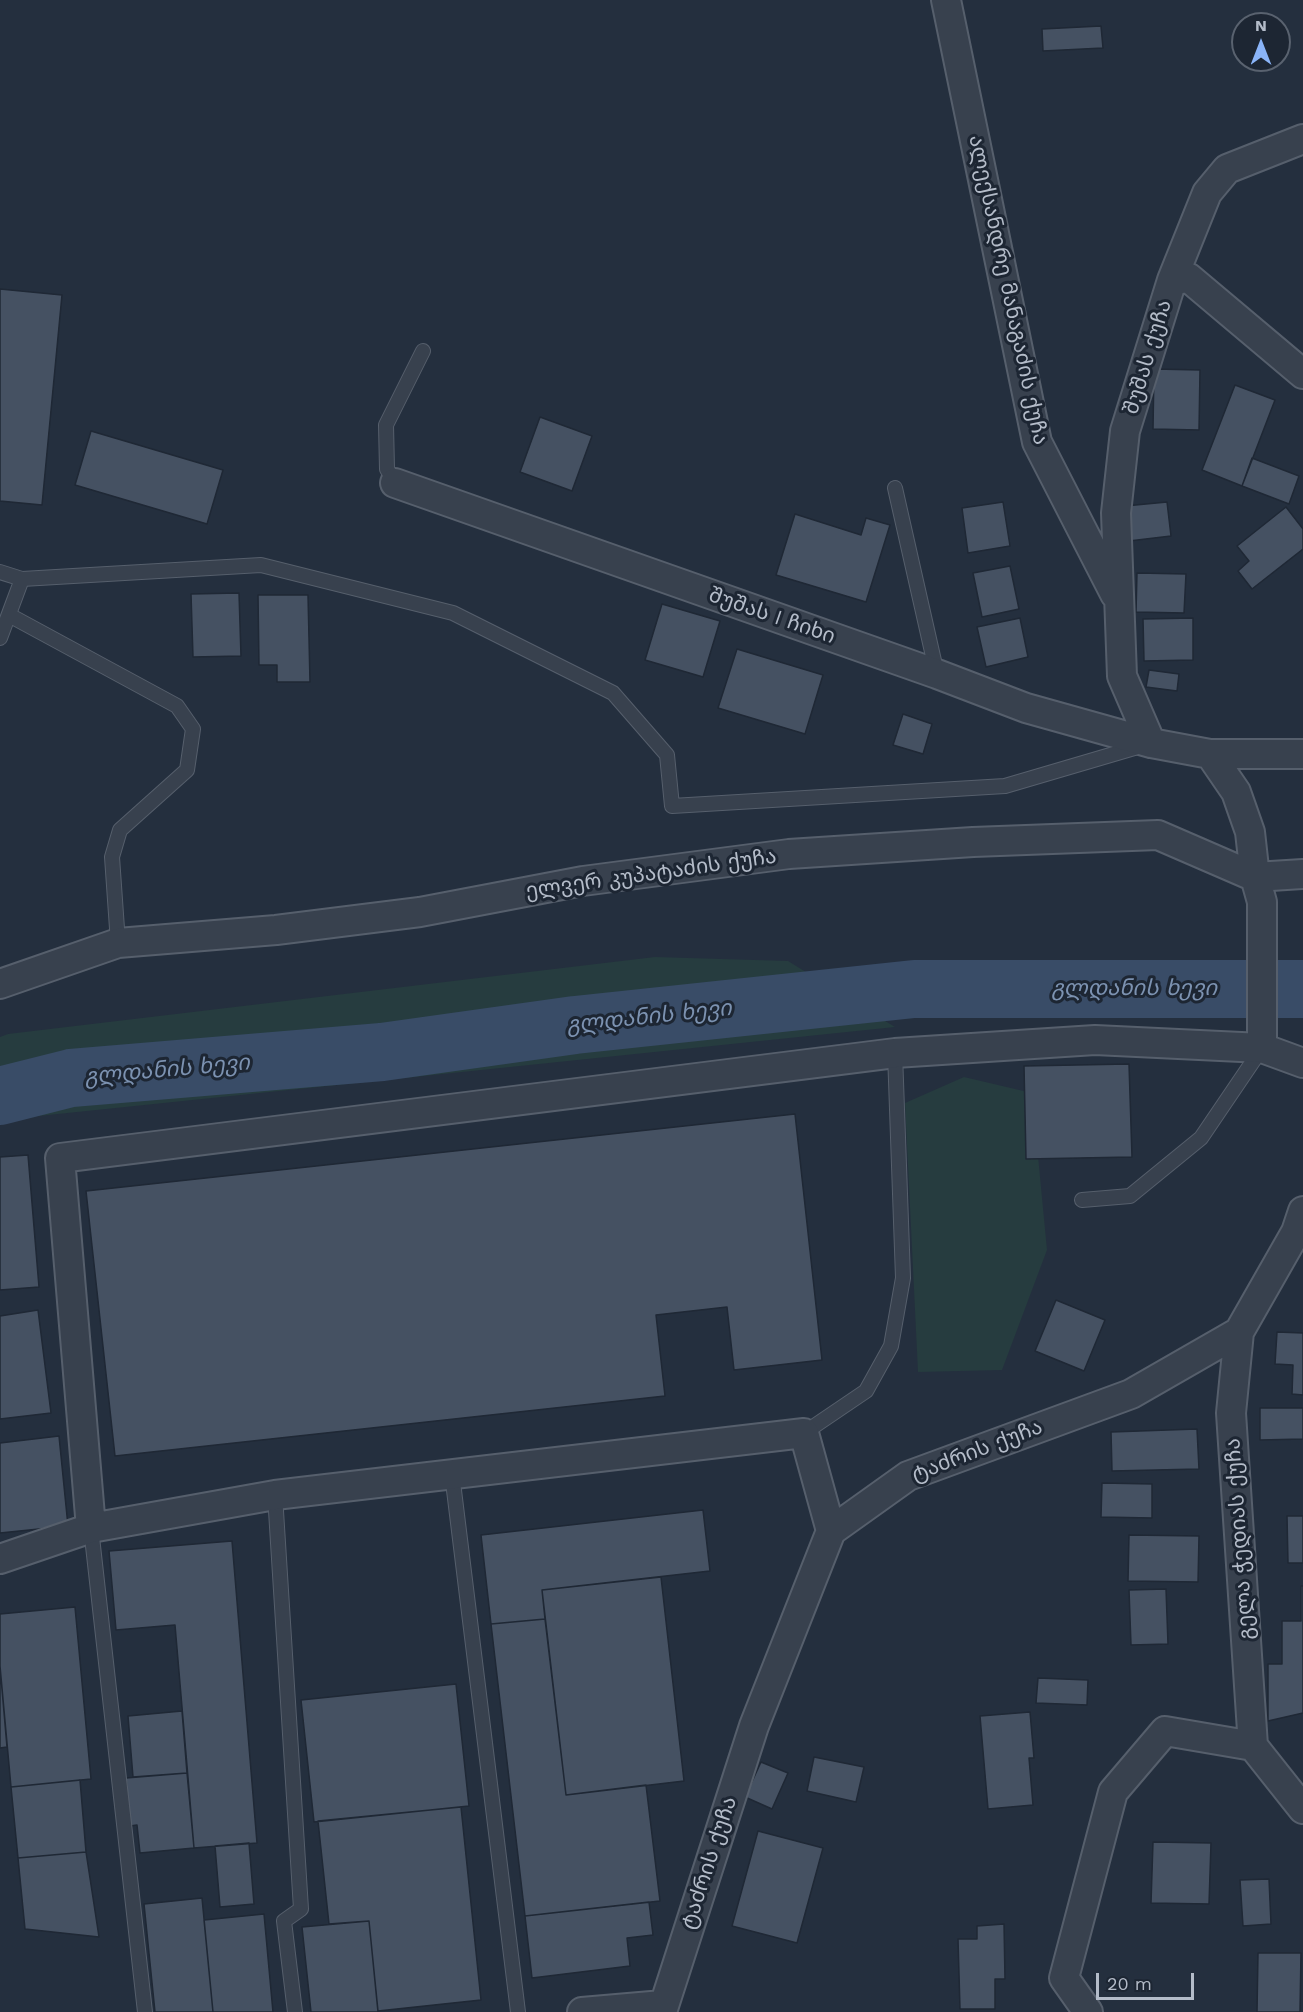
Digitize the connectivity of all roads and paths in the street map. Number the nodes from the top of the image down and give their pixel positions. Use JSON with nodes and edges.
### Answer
{"nodes":[{"id":1,"x":946,"y":0,"type":"edge"},
{"id":2,"x":1303,"y":139,"type":"edge"},
{"id":3,"x":1172,"y":280,"type":"junction"},
{"id":4,"x":423,"y":351,"type":"dead end"},
{"id":5,"x":1303,"y":374,"type":"edge"},
{"id":6,"x":395,"y":483,"type":"joint"},
{"id":7,"x":895,"y":488,"type":"dead end"},
{"id":8,"x":0,"y":572,"type":"edge"},
{"id":9,"x":22,"y":579,"type":"junction"},
{"id":10,"x":1119,"y":601,"type":"junction"},
{"id":11,"x":9,"y":615,"type":"junction"},
{"id":12,"x":0,"y":638,"type":"edge"},
{"id":13,"x":937,"y":674,"type":"junction"},
{"id":14,"x":1151,"y":743,"type":"junction"},
{"id":15,"x":1210,"y":754,"type":"junction"},
{"id":16,"x":1303,"y":754,"type":"edge"},
{"id":17,"x":1303,"y":874,"type":"edge"},
{"id":18,"x":1258,"y":890,"type":"junction"},
{"id":19,"x":118,"y":943,"type":"junction"},
{"id":20,"x":0,"y":984,"type":"edge"},
{"id":21,"x":1262,"y":1048,"type":"junction"},
{"id":22,"x":894,"y":1053,"type":"junction"},
{"id":23,"x":1303,"y":1063,"type":"edge"},
{"id":24,"x":1082,"y":1200,"type":"dead end"},
{"id":25,"x":1303,"y":1211,"type":"edge"},
{"id":26,"x":1239,"y":1332,"type":"junction"},
{"id":27,"x":804,"y":1433,"type":"junction"},
{"id":28,"x":452,"y":1474,"type":"junction"},
{"id":29,"x":274,"y":1495,"type":"junction"},
{"id":30,"x":91,"y":1528,"type":"junction"},
{"id":31,"x":831,"y":1531,"type":"junction"},
{"id":32,"x":0,"y":1559,"type":"edge"},
{"id":33,"x":1254,"y":1746,"type":"junction"},
{"id":34,"x":1303,"y":1809,"type":"edge"},
{"id":35,"x":663,"y":2009,"type":"edge"},
{"id":36,"x":145,"y":2012,"type":"edge"},
{"id":37,"x":295,"y":2012,"type":"edge"},
{"id":38,"x":518,"y":2012,"type":"edge"},
{"id":39,"x":582,"y":2012,"type":"edge"},
{"id":40,"x":1088,"y":2012,"type":"edge"}],
"edges":[{"from":1,"to":10,"type":"street","name":"ალექსანდრე მანაგაძის ქუჩა"},
{"from":2,"to":3,"type":"street"},
{"from":3,"to":5,"type":"street","name":"შუშას ქუჩა"},
{"from":3,"to":10,"type":"street","name":"შუშას ქუჩა"},
{"from":4,"to":6,"type":"lane"},
{"from":6,"to":13,"type":"street","name":"შუშას I ჩიხი"},
{"from":7,"to":13,"type":"lane"},
{"from":8,"to":9,"type":"lane"},
{"from":9,"to":11,"type":"lane"},
{"from":9,"to":14,"type":"lane"},
{"from":10,"to":14,"type":"street","name":"შუშას ქუჩა"},
{"from":11,"to":12,"type":"lane"},
{"from":11,"to":19,"type":"lane"},
{"from":13,"to":14,"type":"street","name":"შუშას I ჩიხი"},
{"from":14,"to":15,"type":"street","name":"შუშას I ჩიხი"},
{"from":15,"to":16,"type":"street"},
{"from":15,"to":18,"type":"street"},
{"from":17,"to":18,"type":"street","name":"ელვერ კუპატაძის ქუჩა"},
{"from":18,"to":19,"type":"street","name":"ელვერ კუპატაძის ქუჩა"},
{"from":18,"to":21,"type":"street"},
{"from":19,"to":20,"type":"street","name":"ელვერ კუპატაძის ქუჩა"},
{"from":21,"to":22,"type":"street"},
{"from":21,"to":23,"type":"street"},
{"from":21,"to":24,"type":"lane"},
{"from":22,"to":27,"type":"lane"},
{"from":22,"to":30,"type":"street"},
{"from":25,"to":26,"type":"street"},
{"from":26,"to":31,"type":"street","name":"ტაძრის ქუჩა"},
{"from":26,"to":33,"type":"street","name":"გელა ჭედიას ქუჩა"},
{"from":27,"to":28,"type":"street"},
{"from":27,"to":31,"type":"street"},
{"from":28,"to":29,"type":"street"},
{"from":28,"to":38,"type":"lane"},
{"from":29,"to":30,"type":"street"},
{"from":29,"to":37,"type":"lane"},
{"from":30,"to":32,"type":"street"},
{"from":30,"to":36,"type":"lane"},
{"from":31,"to":35,"type":"street","name":"ტაძრის ქუჩა"},
{"from":33,"to":34,"type":"street"},
{"from":33,"to":40,"type":"street"},
{"from":35,"to":39,"type":"street"}]}
